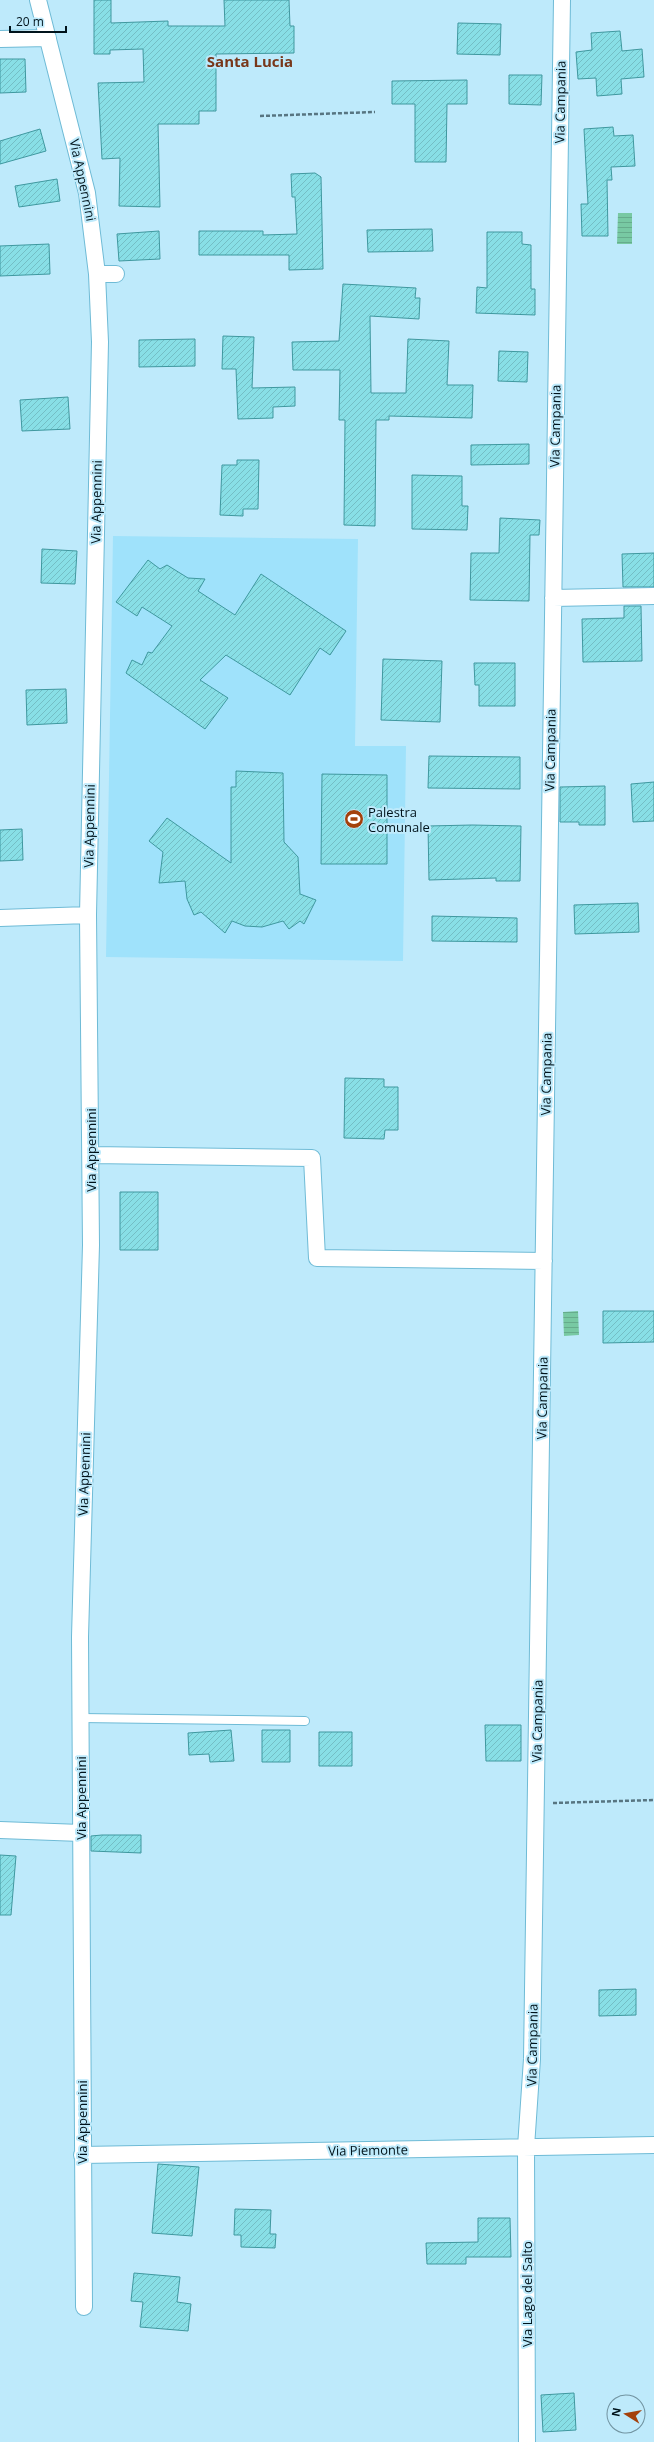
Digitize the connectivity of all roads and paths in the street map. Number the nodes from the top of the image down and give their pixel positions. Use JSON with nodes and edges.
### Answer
{"nodes":[{"id":1,"x":38,"y":0,"type":"edge"},
{"id":2,"x":562,"y":0,"type":"edge"},
{"id":3,"x":48,"y":38,"type":"junction"},
{"id":4,"x":0,"y":39,"type":"edge"},
{"id":5,"x":375,"y":112,"type":"dead end"},
{"id":6,"x":260,"y":116,"type":"dead end"},
{"id":7,"x":97,"y":274,"type":"junction"},
{"id":8,"x":116,"y":274,"type":"dead end"},
{"id":9,"x":654,"y":596,"type":"edge"},
{"id":10,"x":553,"y":598,"type":"junction"},
{"id":11,"x":88,"y":915,"type":"junction"},
{"id":12,"x":0,"y":918,"type":"edge"},
{"id":13,"x":91,"y":1154,"type":"junction"},
{"id":14,"x":544,"y":1261,"type":"junction"},
{"id":15,"x":81,"y":1718,"type":"junction"},
{"id":16,"x":305,"y":1721,"type":"dead end"},
{"id":17,"x":654,"y":1800,"type":"edge"},
{"id":18,"x":536,"y":1803,"type":"junction"},
{"id":19,"x":0,"y":1830,"type":"edge"},
{"id":20,"x":81,"y":1834,"type":"junction"},
{"id":21,"x":654,"y":2144,"type":"edge"},
{"id":22,"x":526,"y":2147,"type":"junction"},
{"id":23,"x":82,"y":2155,"type":"junction"},
{"id":24,"x":84,"y":2307,"type":"dead end"},
{"id":25,"x":527,"y":2442,"type":"edge"}],
"edges":[{"from":1,"to":3,"type":"street","name":"Via Appennini"},
{"from":2,"to":10,"type":"street","name":"Via Campania"},
{"from":3,"to":4,"type":"street"},
{"from":3,"to":7,"type":"street","name":"Via Appennini"},
{"from":5,"to":6,"type":"path"},
{"from":7,"to":8,"type":"street"},
{"from":7,"to":11,"type":"street","name":"Via Appennini"},
{"from":9,"to":10,"type":"street"},
{"from":10,"to":14,"type":"street","name":"Via Campania"},
{"from":11,"to":12,"type":"street"},
{"from":11,"to":13,"type":"street","name":"Via Appennini"},
{"from":13,"to":14,"type":"street"},
{"from":13,"to":15,"type":"street","name":"Via Appennini"},
{"from":14,"to":18,"type":"street","name":"Via Campania"},
{"from":15,"to":16,"type":"lane"},
{"from":15,"to":20,"type":"street","name":"Via Appennini"},
{"from":17,"to":18,"type":"path"},
{"from":18,"to":22,"type":"street","name":"Via Campania"},
{"from":19,"to":20,"type":"street"},
{"from":20,"to":23,"type":"street","name":"Via Appennini"},
{"from":21,"to":22,"type":"street","name":"Via Piemonte"},
{"from":22,"to":23,"type":"street","name":"Via Piemonte"},
{"from":22,"to":25,"type":"street","name":"Via Lago del Salto"},
{"from":23,"to":24,"type":"street","name":"Via Appennini"}]}
